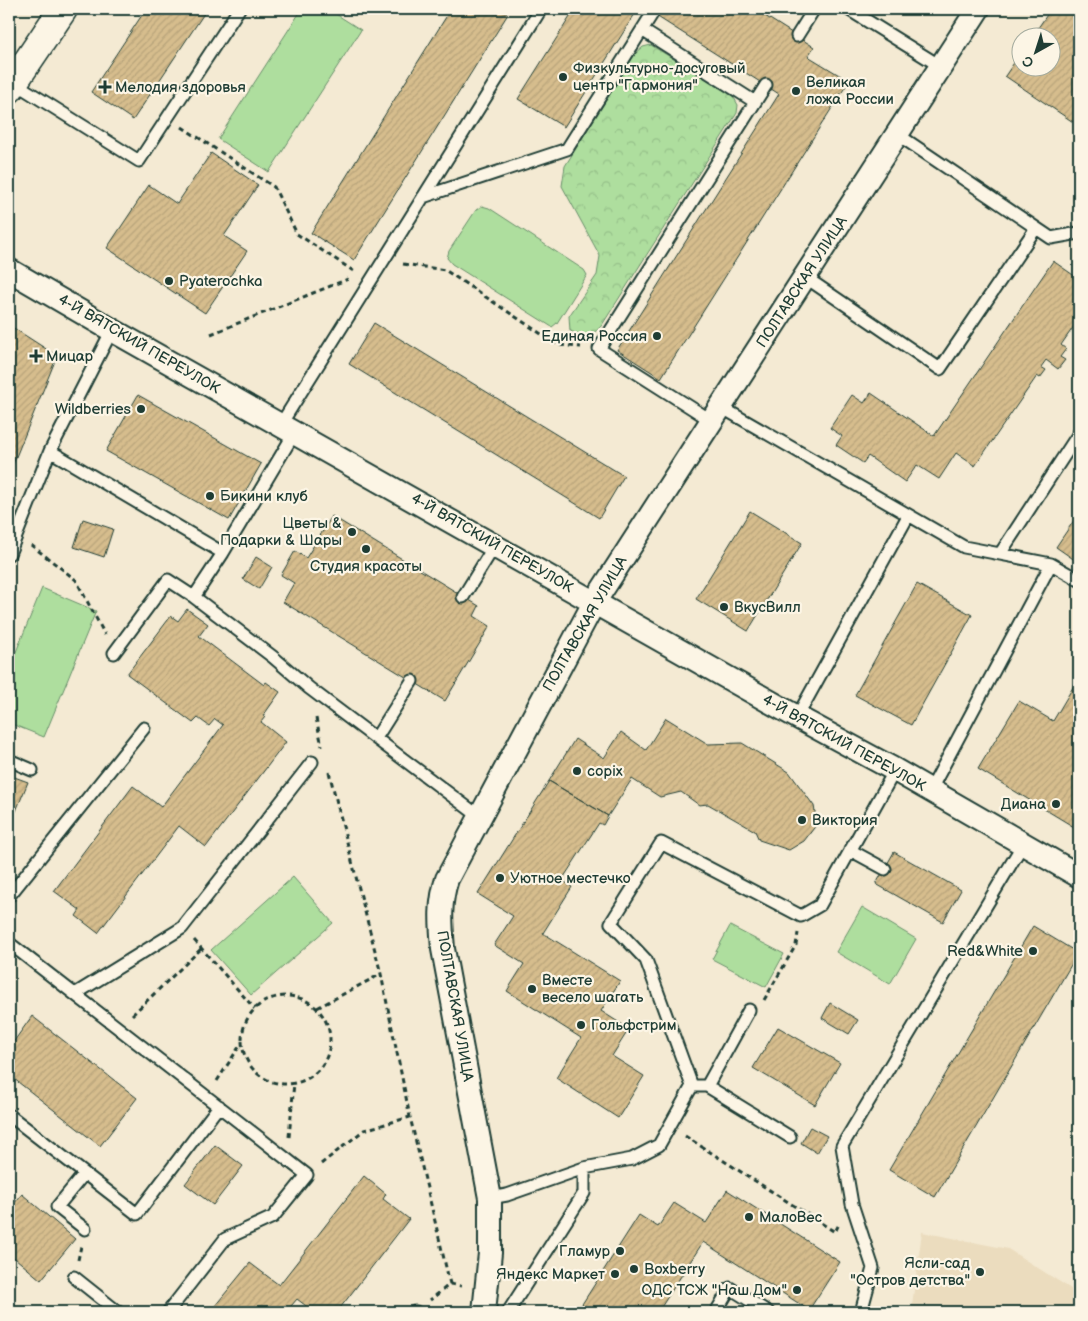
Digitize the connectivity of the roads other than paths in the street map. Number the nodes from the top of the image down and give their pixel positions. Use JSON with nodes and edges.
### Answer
{"nodes":[{"id":1,"x":63,"y":9,"type":"edge"},
{"id":2,"x":239,"y":9,"type":"edge"},
{"id":3,"x":541,"y":9,"type":"edge"},
{"id":4,"x":814,"y":9,"type":"edge"},
{"id":5,"x":848,"y":9,"type":"edge"},
{"id":6,"x":978,"y":9,"type":"edge"},
{"id":7,"x":652,"y":14,"type":"dead end"},
{"id":8,"x":642,"y":30,"type":"junction"},
{"id":9,"x":797,"y":36,"type":"dead end"},
{"id":10,"x":940,"y":66,"type":"junction"},
{"id":11,"x":766,"y":85,"type":"dead end"},
{"id":12,"x":11,"y":86,"type":"edge"},
{"id":13,"x":755,"y":102,"type":"junction"},
{"id":14,"x":897,"y":134,"type":"junction"},
{"id":15,"x":423,"y":197,"type":"junction"},
{"id":16,"x":1036,"y":228,"type":"junction"},
{"id":17,"x":1079,"y":233,"type":"edge"},
{"id":18,"x":9,"y":270,"type":"edge"},
{"id":19,"x":805,"y":277,"type":"junction"},
{"id":20,"x":112,"y":330,"type":"junction"},
{"id":21,"x":717,"y":414,"type":"junction"},
{"id":22,"x":288,"y":428,"type":"junction"},
{"id":23,"x":1079,"y":433,"type":"edge"},
{"id":24,"x":50,"y":451,"type":"junction"},
{"id":25,"x":908,"y":516,"type":"junction"},
{"id":26,"x":495,"y":545,"type":"junction"},
{"id":27,"x":223,"y":552,"type":"junction"},
{"id":28,"x":9,"y":554,"type":"edge"},
{"id":29,"x":1000,"y":554,"type":"junction"},
{"id":30,"x":1051,"y":564,"type":"junction"},
{"id":31,"x":1079,"y":580,"type":"edge"},
{"id":32,"x":194,"y":597,"type":"junction"},
{"id":33,"x":464,"y":597,"type":"dead end"},
{"id":34,"x":594,"y":601,"type":"junction"},
{"id":35,"x":114,"y":653,"type":"road end"},
{"id":36,"x":412,"y":680,"type":"dead end"},
{"id":37,"x":797,"y":717,"type":"junction"},
{"id":38,"x":144,"y":728,"type":"dead end"},
{"id":39,"x":376,"y":738,"type":"junction"},
{"id":40,"x":9,"y":760,"type":"edge"},
{"id":41,"x":312,"y":762,"type":"dead end"},
{"id":42,"x":32,"y":770,"type":"dead end"},
{"id":43,"x":895,"y":770,"type":"junction"},
{"id":44,"x":930,"y":791,"type":"junction"},
{"id":45,"x":480,"y":816,"type":"junction"},
{"id":46,"x":1022,"y":844,"type":"junction"},
{"id":47,"x":850,"y":850,"type":"junction"},
{"id":48,"x":885,"y":869,"type":"dead end"},
{"id":49,"x":1079,"y":876,"type":"edge"},
{"id":50,"x":9,"y":896,"type":"edge"},
{"id":51,"x":10,"y":947,"type":"edge"},
{"id":52,"x":75,"y":994,"type":"junction"},
{"id":53,"x":749,"y":1010,"type":"road end"},
{"id":54,"x":692,"y":1086,"type":"junction"},
{"id":55,"x":707,"y":1086,"type":"junction"},
{"id":56,"x":219,"y":1106,"type":"junction"},
{"id":57,"x":9,"y":1115,"type":"edge"},
{"id":58,"x":790,"y":1137,"type":"dead end"},
{"id":59,"x":584,"y":1168,"type":"junction"},
{"id":60,"x":84,"y":1174,"type":"junction"},
{"id":61,"x":490,"y":1198,"type":"junction"},
{"id":62,"x":85,"y":1229,"type":"road end"},
{"id":63,"x":74,"y":1277,"type":"road end"},
{"id":64,"x":118,"y":1312,"type":"edge"},
{"id":65,"x":168,"y":1312,"type":"edge"},
{"id":66,"x":484,"y":1312,"type":"edge"},
{"id":67,"x":508,"y":1312,"type":"edge"},
{"id":68,"x":716,"y":1312,"type":"edge"},
{"id":69,"x":768,"y":1312,"type":"edge"},
{"id":70,"x":861,"y":1312,"type":"edge"}],
"edges":[{"from":1,"to":12,"type":"main road"},
{"from":2,"to":12,"type":"lane"},
{"from":3,"to":15,"type":"lane"},
{"from":4,"to":9,"type":"lane"},
{"from":5,"to":10,"type":"lane"},
{"from":6,"to":10,"type":"street","name":"ПОЛТАВСКАЯ УЛИЦА"},
{"from":7,"to":8,"type":"lane"},
{"from":8,"to":13,"type":"lane"},
{"from":8,"to":15,"type":"lane"},
{"from":10,"to":14,"type":"street","name":"ПОЛТАВСКАЯ УЛИЦА"},
{"from":11,"to":13,"type":"lane"},
{"from":13,"to":21,"type":"lane"},
{"from":14,"to":16,"type":"lane"},
{"from":14,"to":19,"type":"street","name":"ПОЛТАВСКАЯ УЛИЦА"},
{"from":15,"to":22,"type":"lane"},
{"from":16,"to":17,"type":"lane"},
{"from":16,"to":19,"type":"lane"},
{"from":18,"to":20,"type":"street","name":"4-Й ВЯТСКИЙ ПЕРЕУЛОК"},
{"from":19,"to":21,"type":"street","name":"ПОЛТАВСКАЯ УЛИЦА"},
{"from":20,"to":22,"type":"street","name":"4-Й ВЯТСКИЙ ПЕРЕУЛОК"},
{"from":20,"to":24,"type":"lane"},
{"from":21,"to":25,"type":"lane"},
{"from":21,"to":34,"type":"street","name":"ПОЛТАВСКАЯ УЛИЦА"},
{"from":22,"to":26,"type":"street","name":"4-Й ВЯТСКИЙ ПЕРЕУЛОК"},
{"from":22,"to":27,"type":"lane"},
{"from":23,"to":29,"type":"lane"},
{"from":24,"to":27,"type":"lane"},
{"from":24,"to":28,"type":"lane"},
{"from":25,"to":29,"type":"lane"},
{"from":25,"to":37,"type":"lane"},
{"from":26,"to":33,"type":"lane"},
{"from":26,"to":34,"type":"street","name":"4-Й ВЯТСКИЙ ПЕРЕУЛОК"},
{"from":27,"to":32,"type":"lane"},
{"from":29,"to":30,"type":"lane"},
{"from":30,"to":31,"type":"lane"},
{"from":30,"to":44,"type":"lane"},
{"from":32,"to":35,"type":"lane"},
{"from":32,"to":39,"type":"lane"},
{"from":34,"to":37,"type":"street","name":"4-Й ВЯТСКИЙ ПЕРЕУЛОК"},
{"from":34,"to":45,"type":"street","name":"ПОЛТАВСКАЯ УЛИЦА"},
{"from":36,"to":39,"type":"lane"},
{"from":37,"to":43,"type":"street","name":"4-Й ВЯТСКИЙ ПЕРЕУЛОК"},
{"from":38,"to":50,"type":"lane"},
{"from":39,"to":45,"type":"lane"},
{"from":40,"to":42,"type":"lane"},
{"from":41,"to":52,"type":"lane"},
{"from":43,"to":44,"type":"street","name":"4-Й ВЯТСКИЙ ПЕРЕУЛОК"},
{"from":43,"to":47,"type":"lane"},
{"from":44,"to":46,"type":"street","name":"4-Й ВЯТСКИЙ ПЕРЕУЛОК"},
{"from":45,"to":61,"type":"street","name":"ПОЛТАВСКАЯ УЛИЦА"},
{"from":46,"to":49,"type":"street","name":"4-Й ВЯТСКИЙ ПЕРЕУЛОК"},
{"from":46,"to":70,"type":"lane"},
{"from":47,"to":48,"type":"lane"},
{"from":47,"to":54,"type":"lane"},
{"from":51,"to":52,"type":"lane"},
{"from":52,"to":56,"type":"lane"},
{"from":53,"to":55,"type":"lane"},
{"from":54,"to":55,"type":"lane"},
{"from":54,"to":59,"type":"lane"},
{"from":55,"to":58,"type":"lane"},
{"from":56,"to":60,"type":"lane"},
{"from":56,"to":65,"type":"lane"},
{"from":57,"to":60,"type":"lane"},
{"from":59,"to":61,"type":"lane"},
{"from":59,"to":67,"type":"lane"},
{"from":60,"to":62,"type":"lane"},
{"from":61,"to":66,"type":"street","name":"ПОЛТАВСКАЯ УЛИЦА"},
{"from":63,"to":64,"type":"lane"},
{"from":68,"to":69,"type":"lane"}]}
